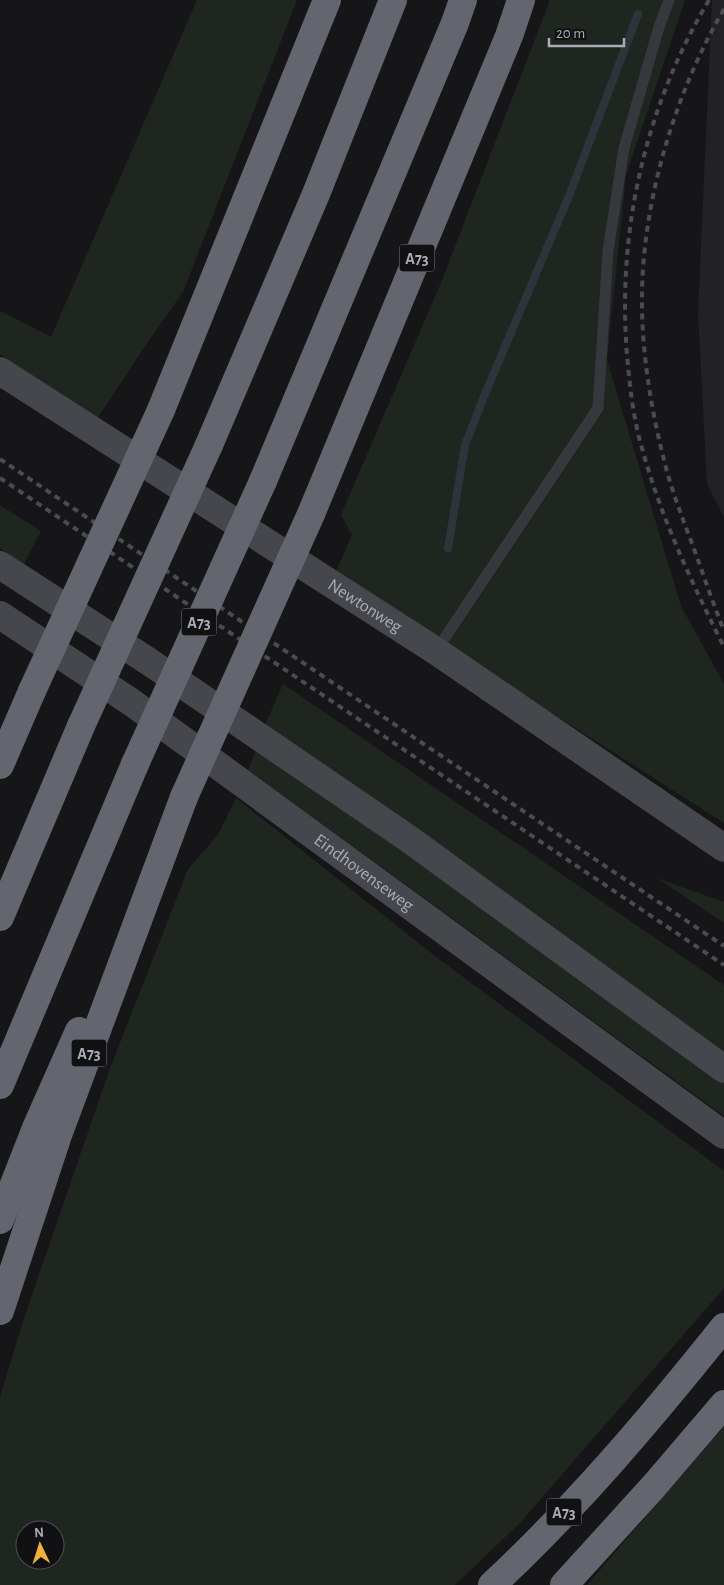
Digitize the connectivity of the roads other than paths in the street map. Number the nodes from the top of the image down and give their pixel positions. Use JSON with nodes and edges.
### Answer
{"nodes":[{"id":1,"x":327,"y":0,"type":"edge"},
{"id":2,"x":394,"y":0,"type":"edge"},
{"id":3,"x":463,"y":0,"type":"edge"},
{"id":4,"x":521,"y":0,"type":"edge"},
{"id":5,"x":669,"y":0,"type":"edge"},
{"id":6,"x":0,"y":371,"type":"edge"},
{"id":7,"x":0,"y":565,"type":"edge"},
{"id":8,"x":0,"y":615,"type":"edge"},
{"id":9,"x":436,"y":651,"type":"junction"},
{"id":10,"x":0,"y":765,"type":"edge"},
{"id":11,"x":184,"y":797,"type":"junction"},
{"id":12,"x":724,"y":848,"type":"edge"},
{"id":13,"x":0,"y":917,"type":"edge"},
{"id":14,"x":724,"y":1069,"type":"edge"},
{"id":15,"x":0,"y":1085,"type":"edge"},
{"id":16,"x":724,"y":1135,"type":"edge"},
{"id":17,"x":0,"y":1220,"type":"edge"},
{"id":18,"x":0,"y":1310,"type":"edge"},
{"id":19,"x":724,"y":1326,"type":"edge"},
{"id":20,"x":724,"y":1404,"type":"edge"},
{"id":21,"x":492,"y":1585,"type":"edge"},
{"id":22,"x":564,"y":1585,"type":"edge"}],
"edges":[{"from":1,"to":10,"type":"highway","bridge":true},
{"from":2,"to":13,"type":"highway","bridge":true},
{"from":3,"to":15,"type":"highway","number":"A73","bridge":true},
{"from":4,"to":11,"type":"highway","number":"A73","bridge":true},
{"from":5,"to":9,"type":"lane"},
{"from":6,"to":9,"type":"main road","name":"Newtonweg"},
{"from":7,"to":14,"type":"main road"},
{"from":8,"to":16,"type":"main road","name":"Eindhovenseweg"},
{"from":9,"to":12,"type":"main road","name":"Newtonweg"},
{"from":11,"to":17,"type":"highway","number":"A73"},
{"from":11,"to":18,"type":"highway","number":"A73"},
{"from":19,"to":21,"type":"highway","number":"A73"},
{"from":20,"to":22,"type":"highway"}]}
